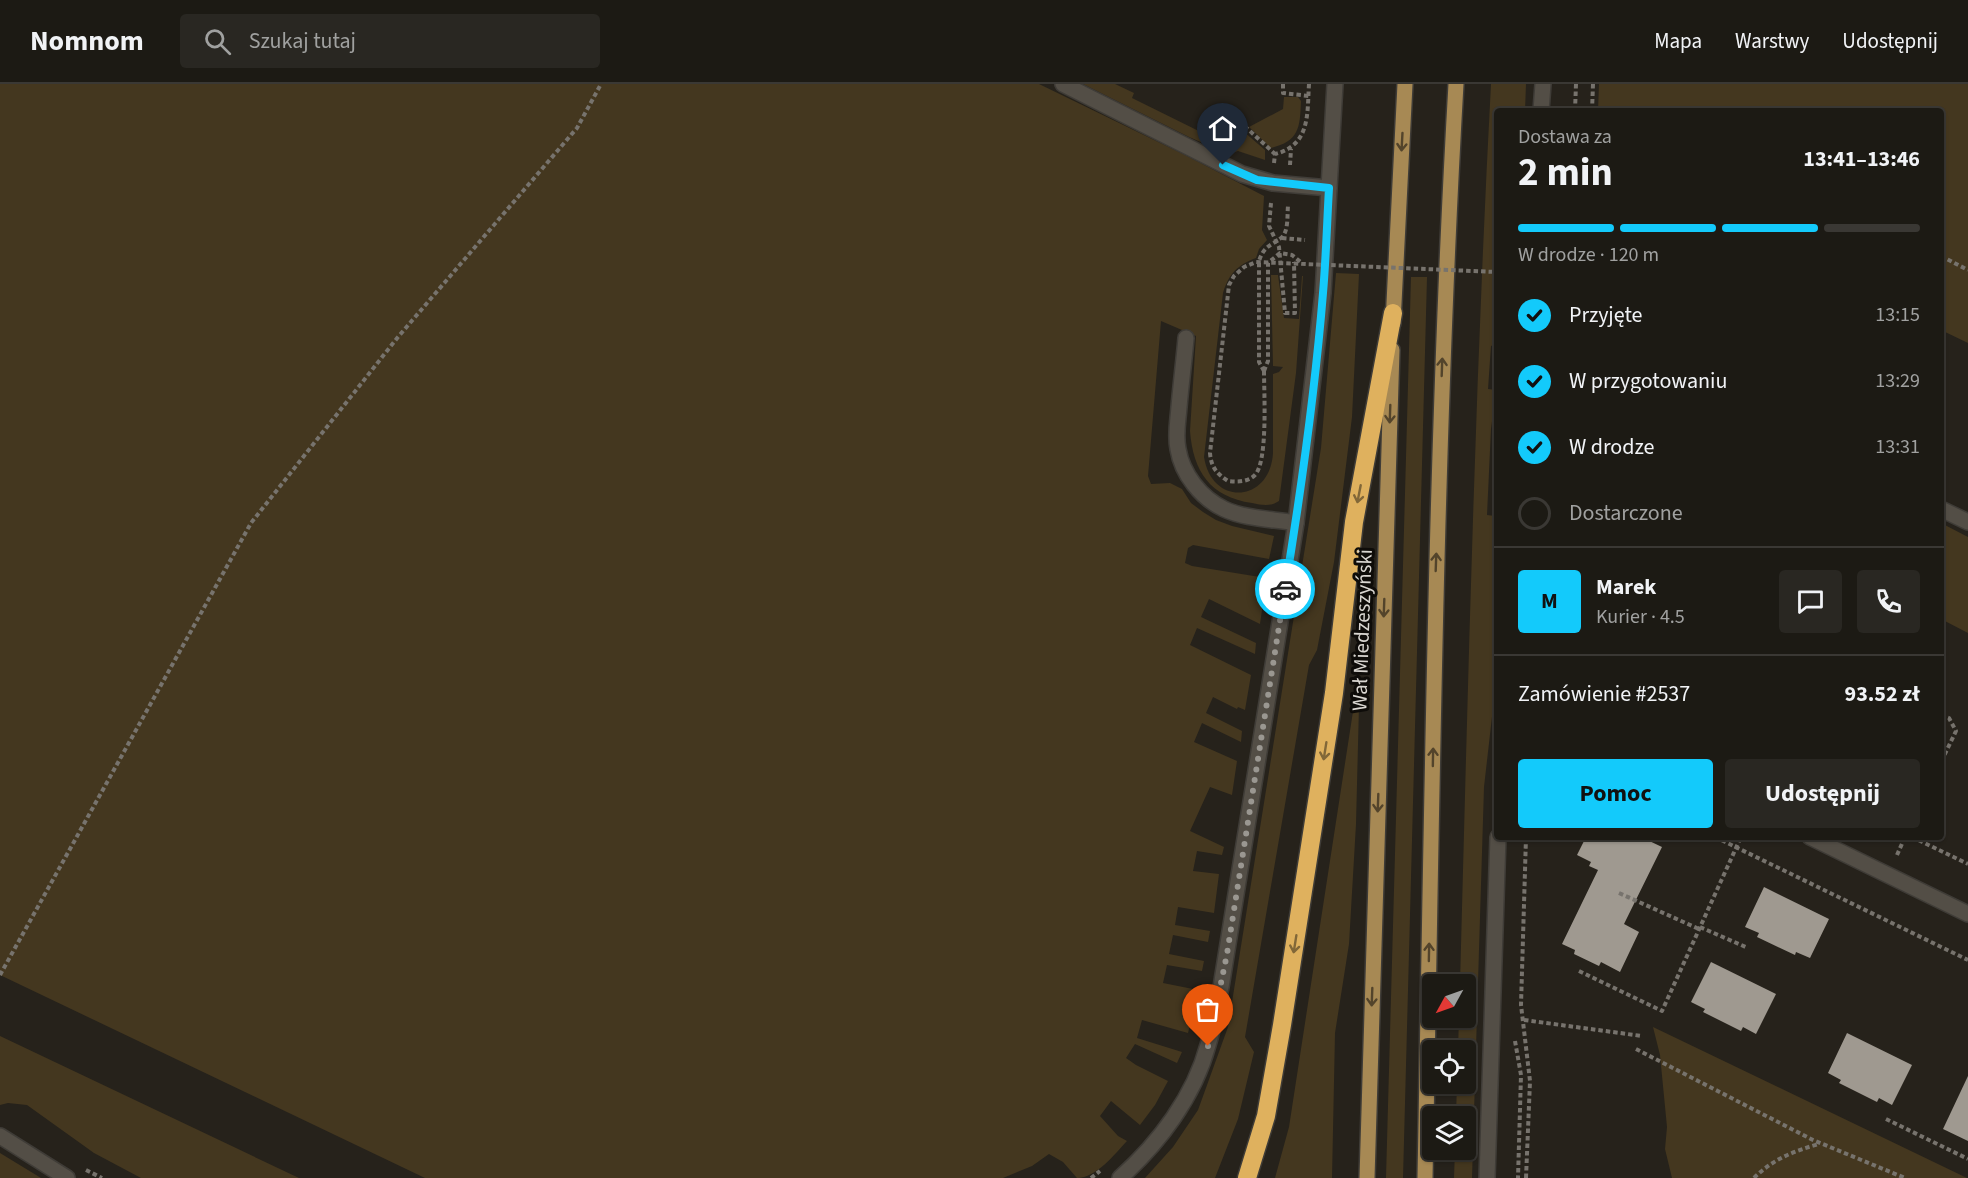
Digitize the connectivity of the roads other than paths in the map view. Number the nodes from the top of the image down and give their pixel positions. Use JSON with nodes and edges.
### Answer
{"nodes":[{"id":1,"x":1063,"y":84,"type":"edge"},
{"id":2,"x":1335,"y":84,"type":"edge"},
{"id":3,"x":1405,"y":84,"type":"edge"},
{"id":4,"x":1456,"y":84,"type":"edge"},
{"id":5,"x":1543,"y":84,"type":"edge"},
{"id":6,"x":1542,"y":108,"type":"edge"},
{"id":7,"x":1329,"y":188,"type":"junction"},
{"id":8,"x":1393,"y":313,"type":"junction"},
{"id":9,"x":1186,"y":338,"type":"dead end"},
{"id":10,"x":1944,"y":510,"type":"edge"},
{"id":11,"x":1968,"y":522,"type":"edge"},
{"id":12,"x":1296,"y":523,"type":"junction"},
{"id":13,"x":1498,"y":840,"type":"edge"},
{"id":14,"x":1816,"y":840,"type":"edge"},
{"id":15,"x":1968,"y":914,"type":"edge"},
{"id":16,"x":0,"y":1136,"type":"edge"},
{"id":17,"x":67,"y":1178,"type":"edge"},
{"id":18,"x":1120,"y":1178,"type":"edge"},
{"id":19,"x":1247,"y":1178,"type":"edge"},
{"id":20,"x":1367,"y":1178,"type":"edge"},
{"id":21,"x":1425,"y":1178,"type":"edge"},
{"id":22,"x":1487,"y":1178,"type":"edge"}],
"edges":[{"from":1,"to":7,"type":"street"},
{"from":2,"to":7,"type":"street"},
{"from":3,"to":8,"type":"main road","name":"Wał Miedzeszyński","one_way":true},
{"from":21,"to":4,"type":"main road","one_way":true},
{"from":5,"to":6,"type":"street"},
{"from":7,"to":12,"type":"street"},
{"from":8,"to":19,"type":"highway","one_way":true},
{"from":8,"to":20,"type":"main road","name":"Wał Miedzeszyński","one_way":true},
{"from":9,"to":12,"type":"street"},
{"from":10,"to":11,"type":"street"},
{"from":12,"to":18,"type":"street"},
{"from":13,"to":22,"type":"street"},
{"from":14,"to":15,"type":"street"},
{"from":16,"to":17,"type":"street"}]}
